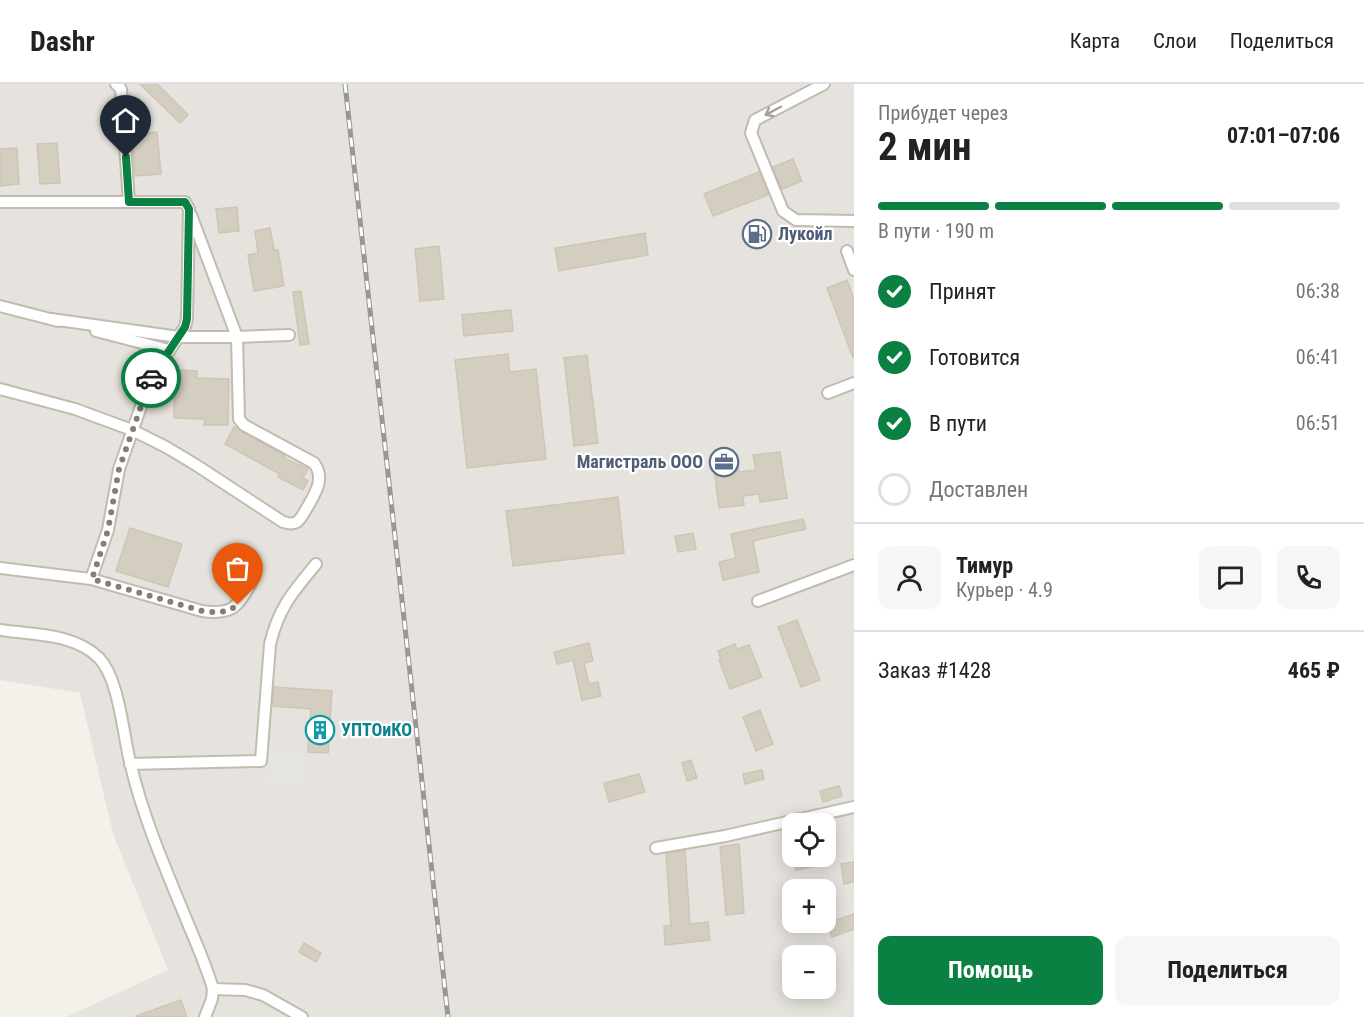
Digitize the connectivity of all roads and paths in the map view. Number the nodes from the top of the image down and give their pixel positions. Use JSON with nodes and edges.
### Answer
{"nodes":[{"id":1,"x":116,"y":84,"type":"edge"},
{"id":2,"x":824,"y":84,"type":"edge"},
{"id":3,"x":0,"y":202,"type":"edge"},
{"id":4,"x":129,"y":202,"type":"junction"},
{"id":5,"x":189,"y":209,"type":"junction"},
{"id":6,"x":854,"y":221,"type":"edge"},
{"id":7,"x":847,"y":251,"type":"dead end"},
{"id":8,"x":854,"y":270,"type":"edge"},
{"id":9,"x":0,"y":306,"type":"edge"},
{"id":10,"x":51,"y":319,"type":"junction"},
{"id":11,"x":289,"y":335,"type":"dead end"},
{"id":12,"x":178,"y":337,"type":"junction"},
{"id":13,"x":237,"y":337,"type":"junction"},
{"id":14,"x":169,"y":351,"type":"junction"},
{"id":15,"x":854,"y":383,"type":"edge"},
{"id":16,"x":0,"y":389,"type":"edge"},
{"id":17,"x":828,"y":393,"type":"dead end"},
{"id":18,"x":132,"y":430,"type":"junction"},
{"id":19,"x":316,"y":564,"type":"dead end"},
{"id":20,"x":854,"y":565,"type":"edge"},
{"id":21,"x":0,"y":568,"type":"edge"},
{"id":22,"x":92,"y":579,"type":"junction"},
{"id":23,"x":251,"y":583,"type":"dead end"},
{"id":24,"x":758,"y":601,"type":"dead end"},
{"id":25,"x":0,"y":630,"type":"edge"},
{"id":26,"x":130,"y":764,"type":"junction"},
{"id":27,"x":854,"y":807,"type":"edge"},
{"id":28,"x":656,"y":848,"type":"dead end"},
{"id":29,"x":213,"y":988,"type":"junction"},
{"id":30,"x":205,"y":1017,"type":"edge"},
{"id":31,"x":302,"y":1017,"type":"edge"}],
"edges":[{"from":1,"to":4,"type":"street"},
{"from":2,"to":6,"type":"street","one_way":true},
{"from":3,"to":4,"type":"street"},
{"from":4,"to":5,"type":"street"},
{"from":5,"to":12,"type":"street"},
{"from":5,"to":13,"type":"street"},
{"from":7,"to":8,"type":"street"},
{"from":9,"to":10,"type":"street"},
{"from":10,"to":12,"type":"street"},
{"from":10,"to":14,"type":"street"},
{"from":11,"to":13,"type":"street"},
{"from":12,"to":13,"type":"street"},
{"from":12,"to":14,"type":"street"},
{"from":13,"to":18,"type":"street"},
{"from":14,"to":18,"type":"street"},
{"from":15,"to":17,"type":"street"},
{"from":16,"to":18,"type":"street"},
{"from":18,"to":22,"type":"street"},
{"from":19,"to":26,"type":"street"},
{"from":20,"to":24,"type":"street"},
{"from":21,"to":22,"type":"street"},
{"from":22,"to":23,"type":"street"},
{"from":25,"to":26,"type":"street"},
{"from":26,"to":29,"type":"street"},
{"from":27,"to":28,"type":"street"},
{"from":29,"to":30,"type":"street"},
{"from":29,"to":31,"type":"street"}]}
